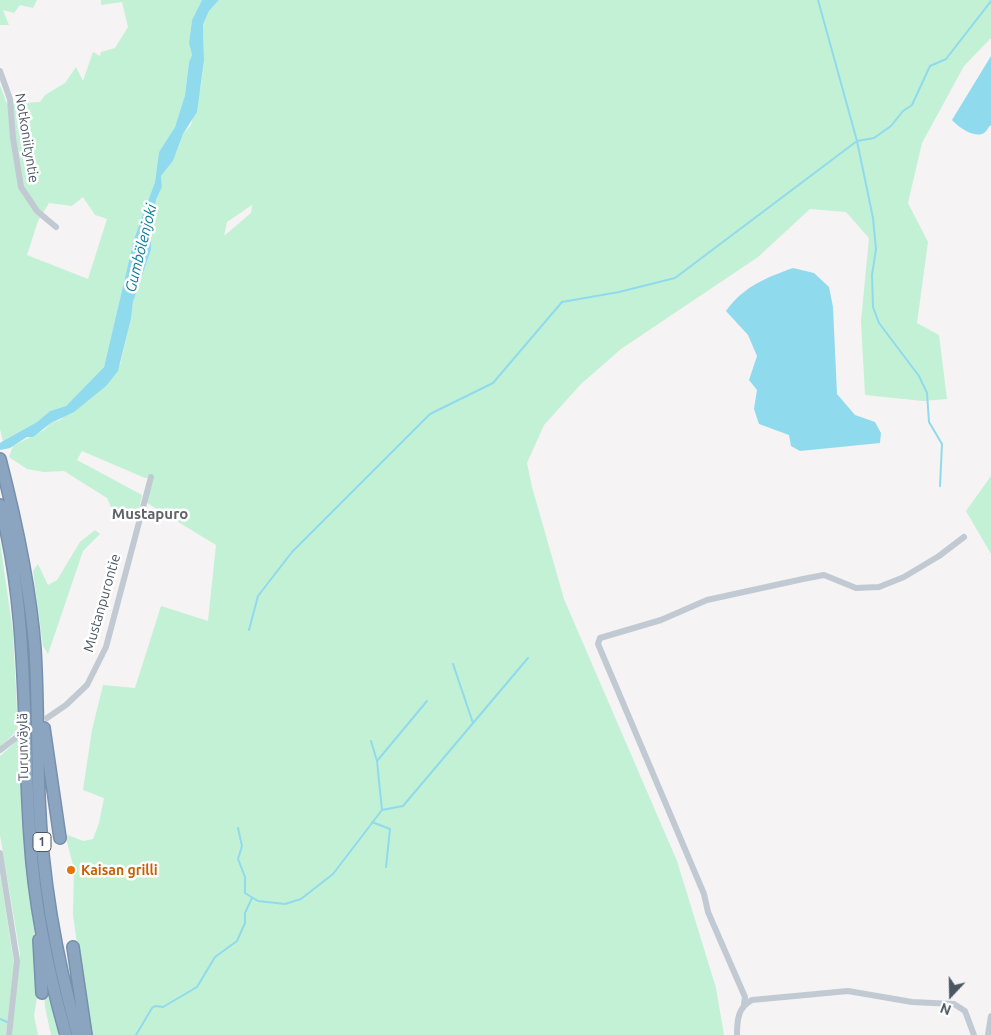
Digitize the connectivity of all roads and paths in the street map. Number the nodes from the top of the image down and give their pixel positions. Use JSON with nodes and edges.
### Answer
{"nodes":[{"id":1,"x":0,"y":71,"type":"edge"},
{"id":2,"x":56,"y":227,"type":"dead end"},
{"id":3,"x":1,"y":463,"type":"edge"},
{"id":4,"x":151,"y":477,"type":"dead end"},
{"id":5,"x":0,"y":505,"type":"edge"},
{"id":6,"x":964,"y":538,"type":"dead end"},
{"id":7,"x":34,"y":647,"type":"junction"},
{"id":8,"x":47,"y":718,"type":"dead end"},
{"id":9,"x":21,"y":734,"type":"dead end"},
{"id":10,"x":0,"y":750,"type":"edge"},
{"id":11,"x":60,"y":838,"type":"dead end"},
{"id":12,"x":0,"y":853,"type":"edge"},
{"id":13,"x":36,"y":891,"type":"junction"},
{"id":14,"x":73,"y":947,"type":"dead end"},
{"id":15,"x":42,"y":993,"type":"dead end"},
{"id":16,"x":744,"y":1004,"type":"junction"},
{"id":17,"x":991,"y":1016,"type":"edge"},
{"id":18,"x":9,"y":1035,"type":"edge"},
{"id":19,"x":66,"y":1035,"type":"edge"},
{"id":20,"x":78,"y":1035,"type":"edge"},
{"id":21,"x":86,"y":1035,"type":"edge"},
{"id":22,"x":736,"y":1035,"type":"edge"},
{"id":23,"x":974,"y":1035,"type":"edge"},
{"id":24,"x":988,"y":1035,"type":"edge"}],
"edges":[{"from":1,"to":2,"type":"street","name":"Notkoniityntie"},
{"from":3,"to":7,"type":"highway","name":"Turunväylä","number":"1"},
{"from":4,"to":8,"type":"street","name":"Mustanpurontie"},
{"from":5,"to":13,"type":"highway","name":"Turunväylä","number":"1"},
{"from":6,"to":16,"type":"street"},
{"from":7,"to":11,"type":"highway"},
{"from":7,"to":20,"type":"highway","name":"Turunväylä","number":"1"},
{"from":9,"to":10,"type":"street"},
{"from":12,"to":18,"type":"street"},
{"from":13,"to":15,"type":"highway"},
{"from":13,"to":19,"type":"highway","name":"Turunväylä","number":"1"},
{"from":14,"to":21,"type":"highway"},
{"from":16,"to":22,"type":"street"},
{"from":16,"to":23,"type":"street"},
{"from":17,"to":24,"type":"street"}]}
